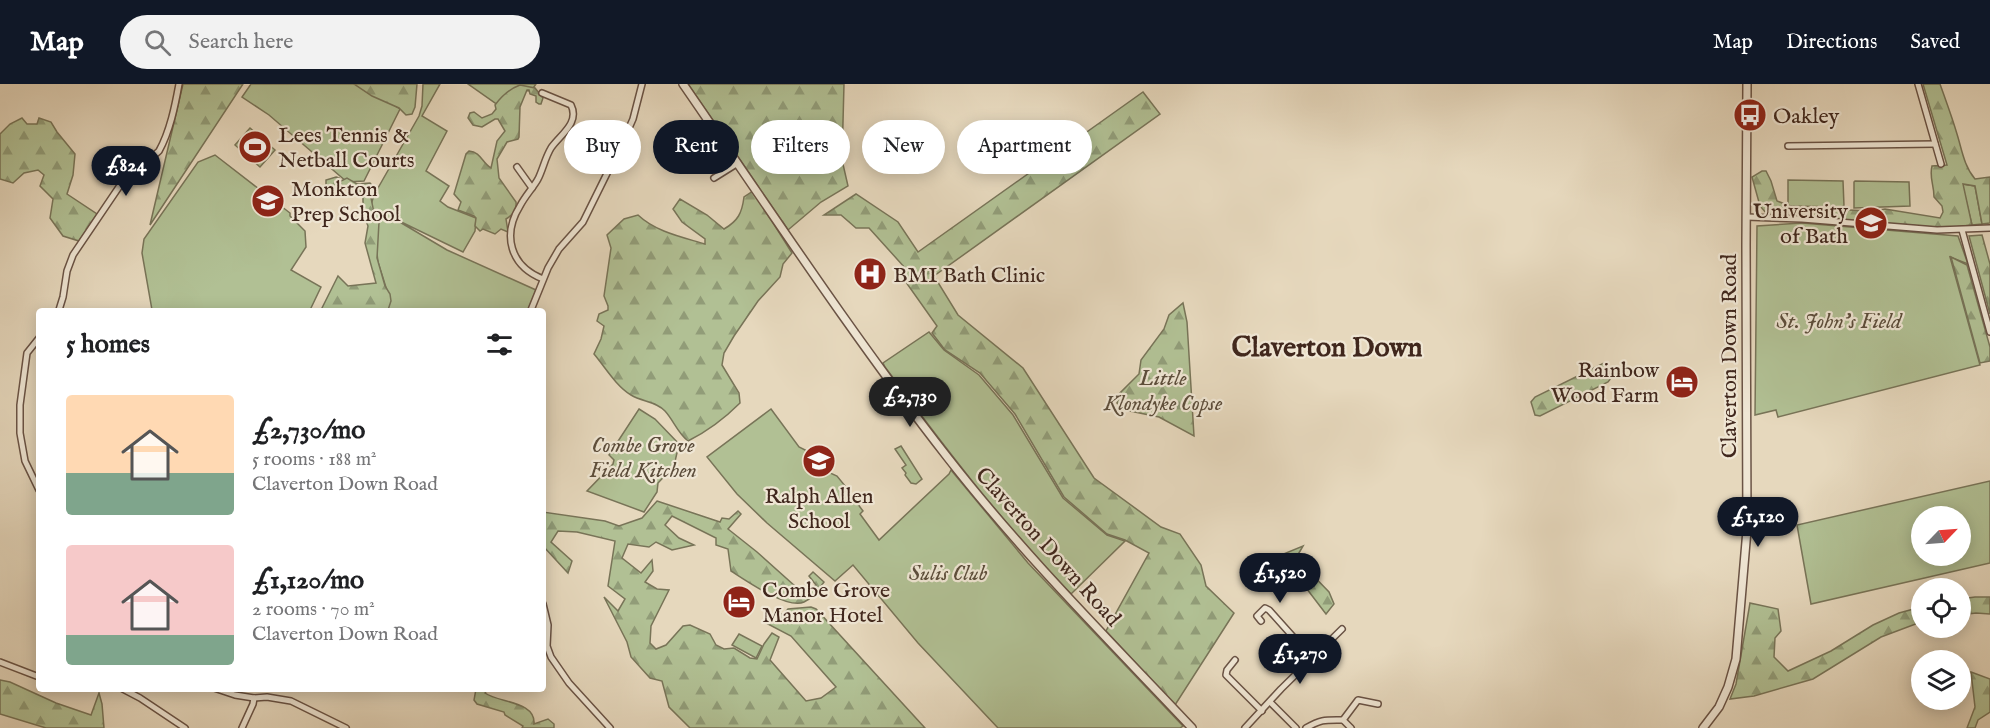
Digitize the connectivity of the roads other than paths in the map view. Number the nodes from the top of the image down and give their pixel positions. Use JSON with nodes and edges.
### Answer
{"nodes":[{"id":1,"x":179,"y":84,"type":"edge"},
{"id":2,"x":642,"y":84,"type":"edge"},
{"id":3,"x":683,"y":84,"type":"edge"},
{"id":4,"x":1748,"y":84,"type":"edge"},
{"id":5,"x":1918,"y":84,"type":"edge"},
{"id":6,"x":542,"y":93,"type":"dead end"},
{"id":7,"x":708,"y":120,"type":"edge"},
{"id":8,"x":1935,"y":144,"type":"junction"},
{"id":9,"x":1788,"y":146,"type":"dead end"},
{"id":10,"x":739,"y":164,"type":"edge"},
{"id":11,"x":1941,"y":164,"type":"dead end"},
{"id":12,"x":517,"y":166,"type":"dead end"},
{"id":13,"x":720,"y":174,"type":"edge"},
{"id":14,"x":714,"y":178,"type":"dead end"},
{"id":15,"x":532,"y":188,"type":"junction"},
{"id":16,"x":1746,"y":217,"type":"junction"},
{"id":17,"x":1990,"y":228,"type":"edge"},
{"id":18,"x":1962,"y":230,"type":"junction"},
{"id":19,"x":543,"y":279,"type":"junction"},
{"id":20,"x":60,"y":308,"type":"edge"},
{"id":21,"x":532,"y":308,"type":"edge"},
{"id":22,"x":1990,"y":332,"type":"edge"},
{"id":23,"x":36,"y":342,"type":"edge"},
{"id":24,"x":36,"y":484,"type":"edge"},
{"id":25,"x":546,"y":617,"type":"edge"},
{"id":26,"x":1261,"y":621,"type":"dead end"},
{"id":27,"x":1342,"y":628,"type":"dead end"},
{"id":28,"x":1312,"y":658,"type":"junction"},
{"id":29,"x":1235,"y":659,"type":"dead end"},
{"id":30,"x":0,"y":662,"type":"edge"},
{"id":31,"x":36,"y":676,"type":"edge"},
{"id":32,"x":129,"y":692,"type":"edge"},
{"id":33,"x":227,"y":692,"type":"edge"},
{"id":34,"x":254,"y":698,"type":"junction"},
{"id":35,"x":1270,"y":702,"type":"junction"},
{"id":36,"x":1378,"y":704,"type":"dead end"},
{"id":37,"x":1262,"y":711,"type":"junction"},
{"id":38,"x":1343,"y":720,"type":"junction"},
{"id":39,"x":185,"y":728,"type":"edge"},
{"id":40,"x":242,"y":728,"type":"edge"},
{"id":41,"x":346,"y":728,"type":"edge"},
{"id":42,"x":610,"y":728,"type":"edge"},
{"id":43,"x":1192,"y":728,"type":"edge"},
{"id":44,"x":1245,"y":728,"type":"edge"},
{"id":45,"x":1296,"y":728,"type":"edge"},
{"id":46,"x":1306,"y":728,"type":"edge"},
{"id":47,"x":1351,"y":728,"type":"edge"},
{"id":48,"x":1703,"y":728,"type":"edge"}],
"edges":[{"from":1,"to":20,"type":"street"},
{"from":2,"to":19,"type":"street"},
{"from":3,"to":7,"type":"street","name":"Claverton Down Road"},
{"from":4,"to":16,"type":"street","name":"Claverton Down Road"},
{"from":5,"to":8,"type":"street"},
{"from":6,"to":15,"type":"street"},
{"from":8,"to":9,"type":"street"},
{"from":8,"to":11,"type":"street"},
{"from":10,"to":43,"type":"street","name":"Claverton Down Road"},
{"from":12,"to":15,"type":"street"},
{"from":13,"to":14,"type":"street"},
{"from":15,"to":19,"type":"street"},
{"from":16,"to":18,"type":"street"},
{"from":16,"to":48,"type":"street","name":"Claverton Down Road"},
{"from":17,"to":18,"type":"street"},
{"from":18,"to":22,"type":"street"},
{"from":19,"to":21,"type":"street"},
{"from":23,"to":24,"type":"street"},
{"from":25,"to":42,"type":"street"},
{"from":26,"to":28,"type":"street"},
{"from":27,"to":28,"type":"street"},
{"from":28,"to":35,"type":"street"},
{"from":29,"to":37,"type":"street"},
{"from":30,"to":31,"type":"street"},
{"from":32,"to":39,"type":"street"},
{"from":33,"to":34,"type":"street"},
{"from":34,"to":40,"type":"street"},
{"from":34,"to":41,"type":"street"},
{"from":35,"to":37,"type":"street"},
{"from":35,"to":45,"type":"street"},
{"from":36,"to":38,"type":"street"},
{"from":37,"to":44,"type":"street"},
{"from":38,"to":46,"type":"street"},
{"from":38,"to":47,"type":"street"}]}
